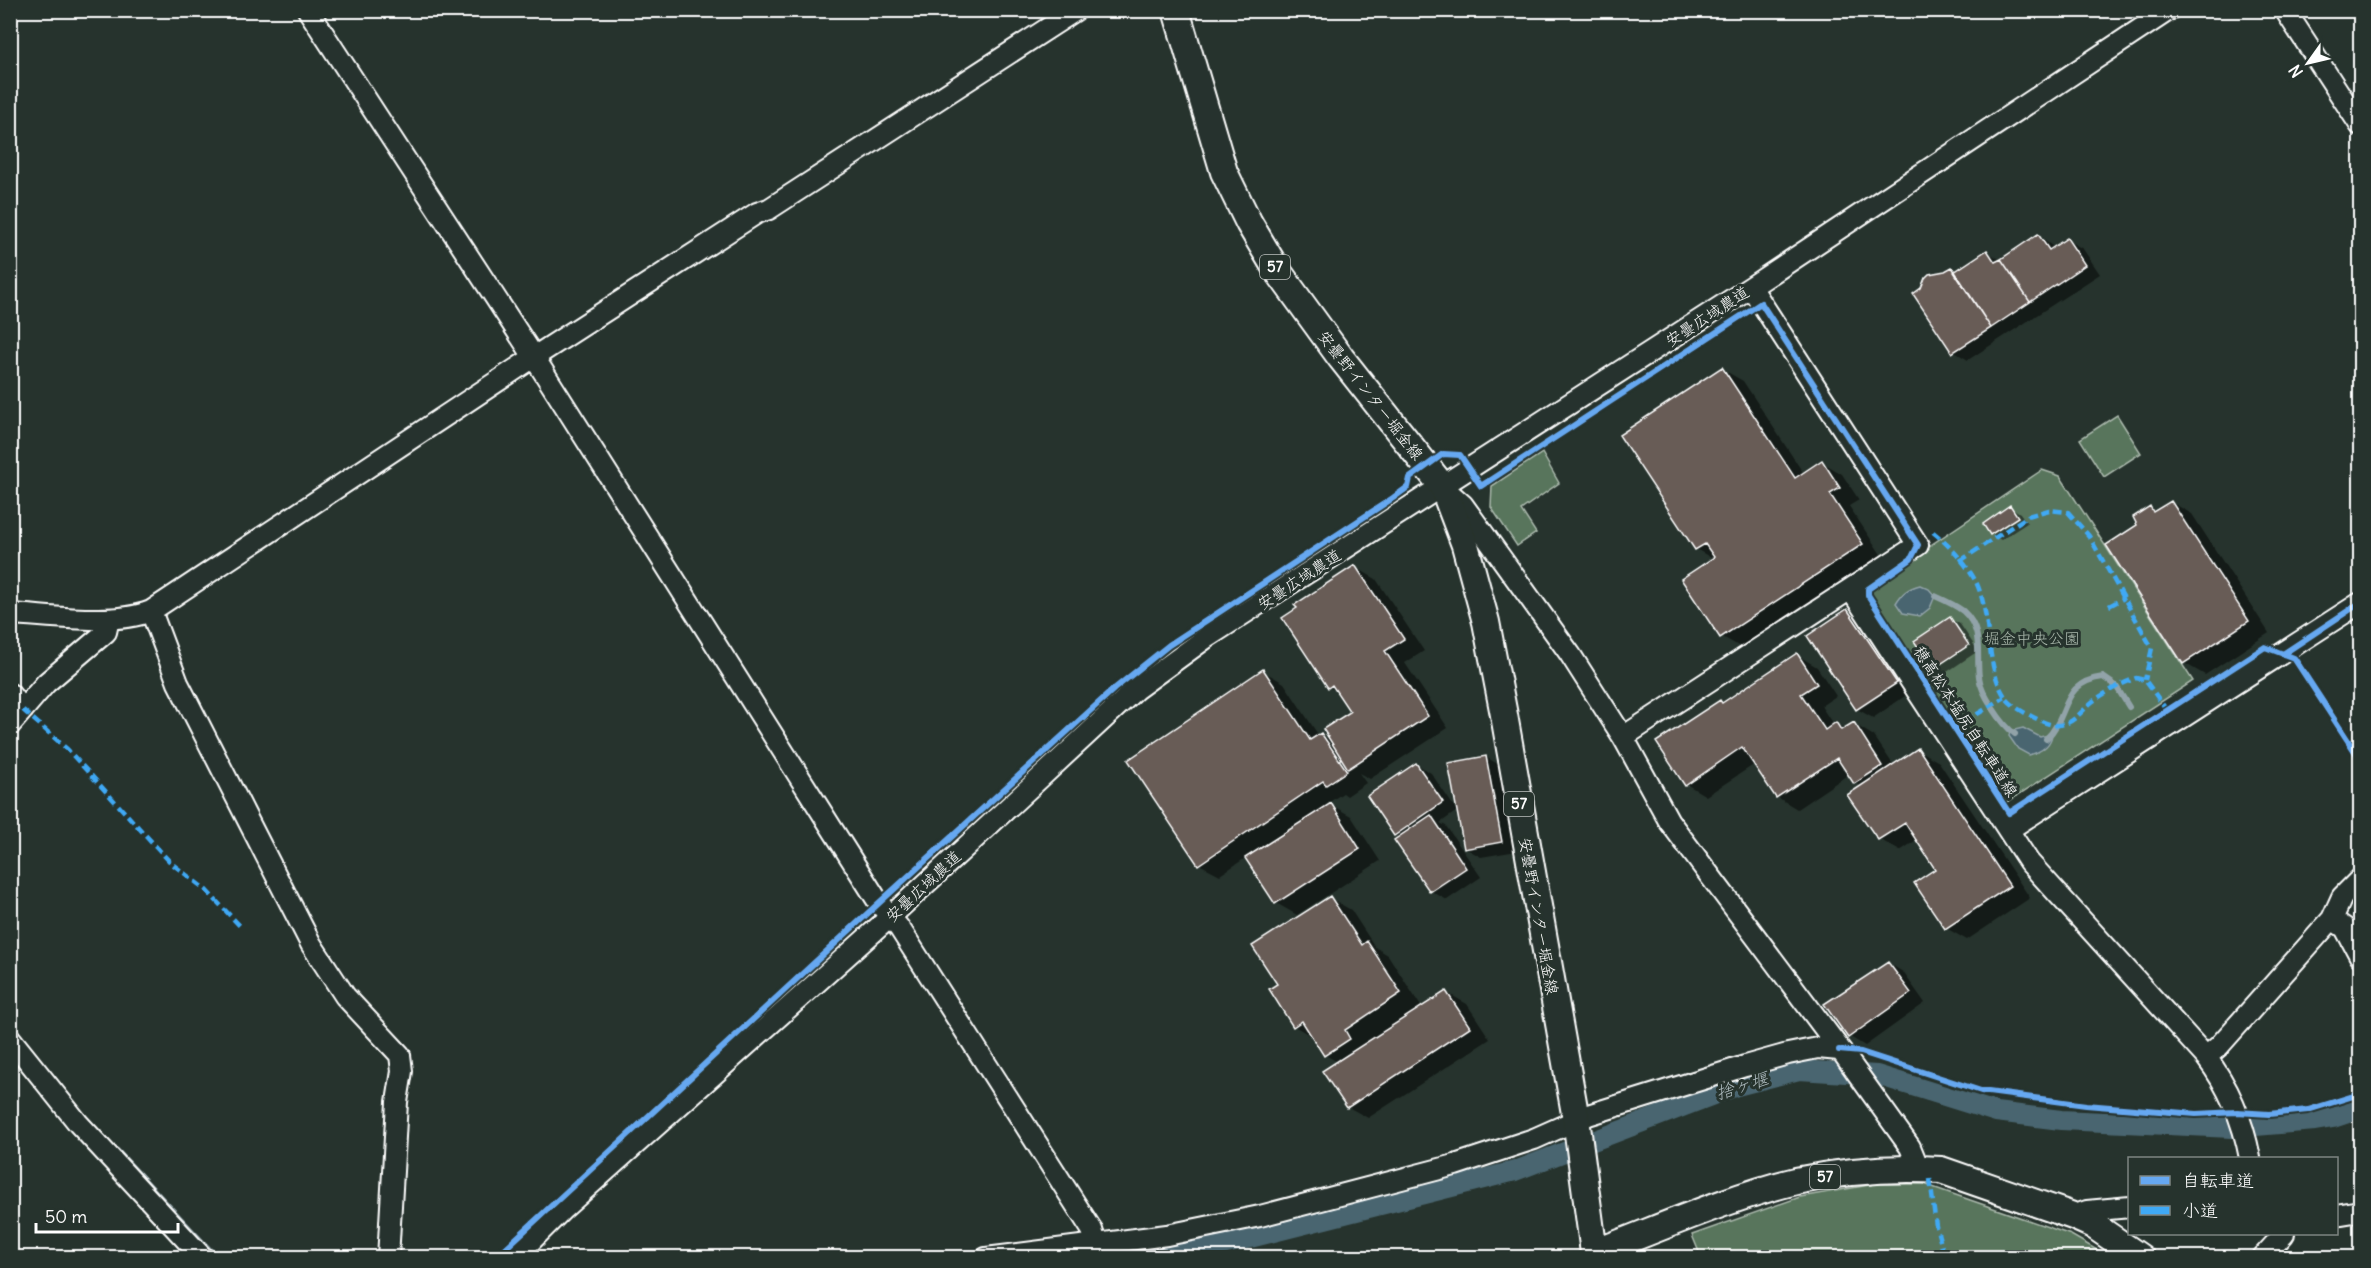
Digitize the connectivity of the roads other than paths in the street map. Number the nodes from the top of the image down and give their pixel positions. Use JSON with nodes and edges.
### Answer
{"nodes":[{"id":1,"x":308,"y":10,"type":"edge"},
{"id":2,"x":1076,"y":10,"type":"edge"},
{"id":3,"x":1176,"y":10,"type":"edge"},
{"id":4,"x":2169,"y":10,"type":"edge"},
{"id":5,"x":2285,"y":10,"type":"edge"},
{"id":6,"x":2361,"y":125,"type":"edge"},
{"id":7,"x":1756,"y":295,"type":"junction"},
{"id":8,"x":534,"y":357,"type":"junction"},
{"id":9,"x":1443,"y":487,"type":"junction"},
{"id":10,"x":1851,"y":590,"type":"junction"},
{"id":11,"x":2361,"y":603,"type":"edge"},
{"id":12,"x":151,"y":612,"type":"junction"},
{"id":13,"x":10,"y":614,"type":"edge"},
{"id":14,"x":110,"y":619,"type":"junction"},
{"id":15,"x":10,"y":694,"type":"edge"},
{"id":16,"x":23,"y":710,"type":"junction"},
{"id":17,"x":10,"y":725,"type":"edge"},
{"id":18,"x":1623,"y":737,"type":"junction"},
{"id":19,"x":2008,"y":830,"type":"junction"},
{"id":20,"x":2361,"y":879,"type":"edge"},
{"id":21,"x":889,"y":918,"type":"junction"},
{"id":22,"x":2332,"y":919,"type":"junction"},
{"id":23,"x":2361,"y":956,"type":"edge"},
{"id":24,"x":10,"y":1038,"type":"edge"},
{"id":25,"x":1842,"y":1053,"type":"junction"},
{"id":26,"x":2206,"y":1057,"type":"junction"},
{"id":27,"x":1577,"y":1122,"type":"junction"},
{"id":28,"x":2250,"y":1157,"type":"edge"},
{"id":29,"x":1919,"y":1169,"type":"junction"},
{"id":30,"x":2128,"y":1207,"type":"edge"},
{"id":31,"x":2361,"y":1211,"type":"edge"},
{"id":32,"x":2338,"y":1215,"type":"edge"},
{"id":33,"x":2073,"y":1216,"type":"junction"},
{"id":34,"x":2281,"y":1235,"type":"edge"},
{"id":35,"x":1096,"y":1244,"type":"junction"},
{"id":36,"x":1590,"y":1256,"type":"edge"},
{"id":37,"x":203,"y":1257,"type":"edge"},
{"id":38,"x":388,"y":1257,"type":"edge"},
{"id":39,"x":514,"y":1257,"type":"edge"},
{"id":40,"x":986,"y":1257,"type":"edge"},
{"id":41,"x":2141,"y":1257,"type":"edge"},
{"id":42,"x":2262,"y":1257,"type":"edge"}],
"edges":[{"from":1,"to":8,"type":"street"},
{"from":2,"to":8,"type":"street"},
{"from":3,"to":9,"type":"main road","name":"安曇野インター堀金線","number":"57"},
{"from":4,"to":7,"type":"street","name":"安曇広域農道"},
{"from":5,"to":6,"type":"street"},
{"from":7,"to":9,"type":"street","name":"安曇広域農道"},
{"from":7,"to":10,"type":"street"},
{"from":8,"to":12,"type":"street"},
{"from":8,"to":21,"type":"street"},
{"from":9,"to":18,"type":"street"},
{"from":9,"to":21,"type":"street","name":"安曇広域農道"},
{"from":9,"to":27,"type":"main road","name":"安曇野インター堀金線","number":"57"},
{"from":10,"to":18,"type":"street"},
{"from":10,"to":19,"type":"street"},
{"from":11,"to":19,"type":"street"},
{"from":12,"to":14,"type":"street"},
{"from":12,"to":38,"type":"street"},
{"from":13,"to":14,"type":"street"},
{"from":14,"to":16,"type":"street"},
{"from":15,"to":16,"type":"street"},
{"from":16,"to":17,"type":"street"},
{"from":18,"to":25,"type":"street"},
{"from":19,"to":26,"type":"street"},
{"from":20,"to":22,"type":"street"},
{"from":21,"to":35,"type":"street"},
{"from":21,"to":39,"type":"street","name":"安曇広域農道"},
{"from":22,"to":23,"type":"street"},
{"from":22,"to":26,"type":"street"},
{"from":24,"to":37,"type":"street"},
{"from":25,"to":27,"type":"street"},
{"from":25,"to":29,"type":"street"},
{"from":26,"to":28,"type":"street"},
{"from":27,"to":35,"type":"street"},
{"from":27,"to":36,"type":"main road","name":"安曇野インター堀金線","number":"57"},
{"from":29,"to":33,"type":"main road","name":"安曇野インター堀金線","number":"57"},
{"from":29,"to":36,"type":"main road","name":"安曇野インター堀金線","number":"57"},
{"from":30,"to":33,"type":"street"},
{"from":31,"to":32,"type":"street"},
{"from":33,"to":41,"type":"main road","name":"安曇野インター堀金線","number":"57"},
{"from":34,"to":42,"type":"street"},
{"from":35,"to":40,"type":"street"}]}
